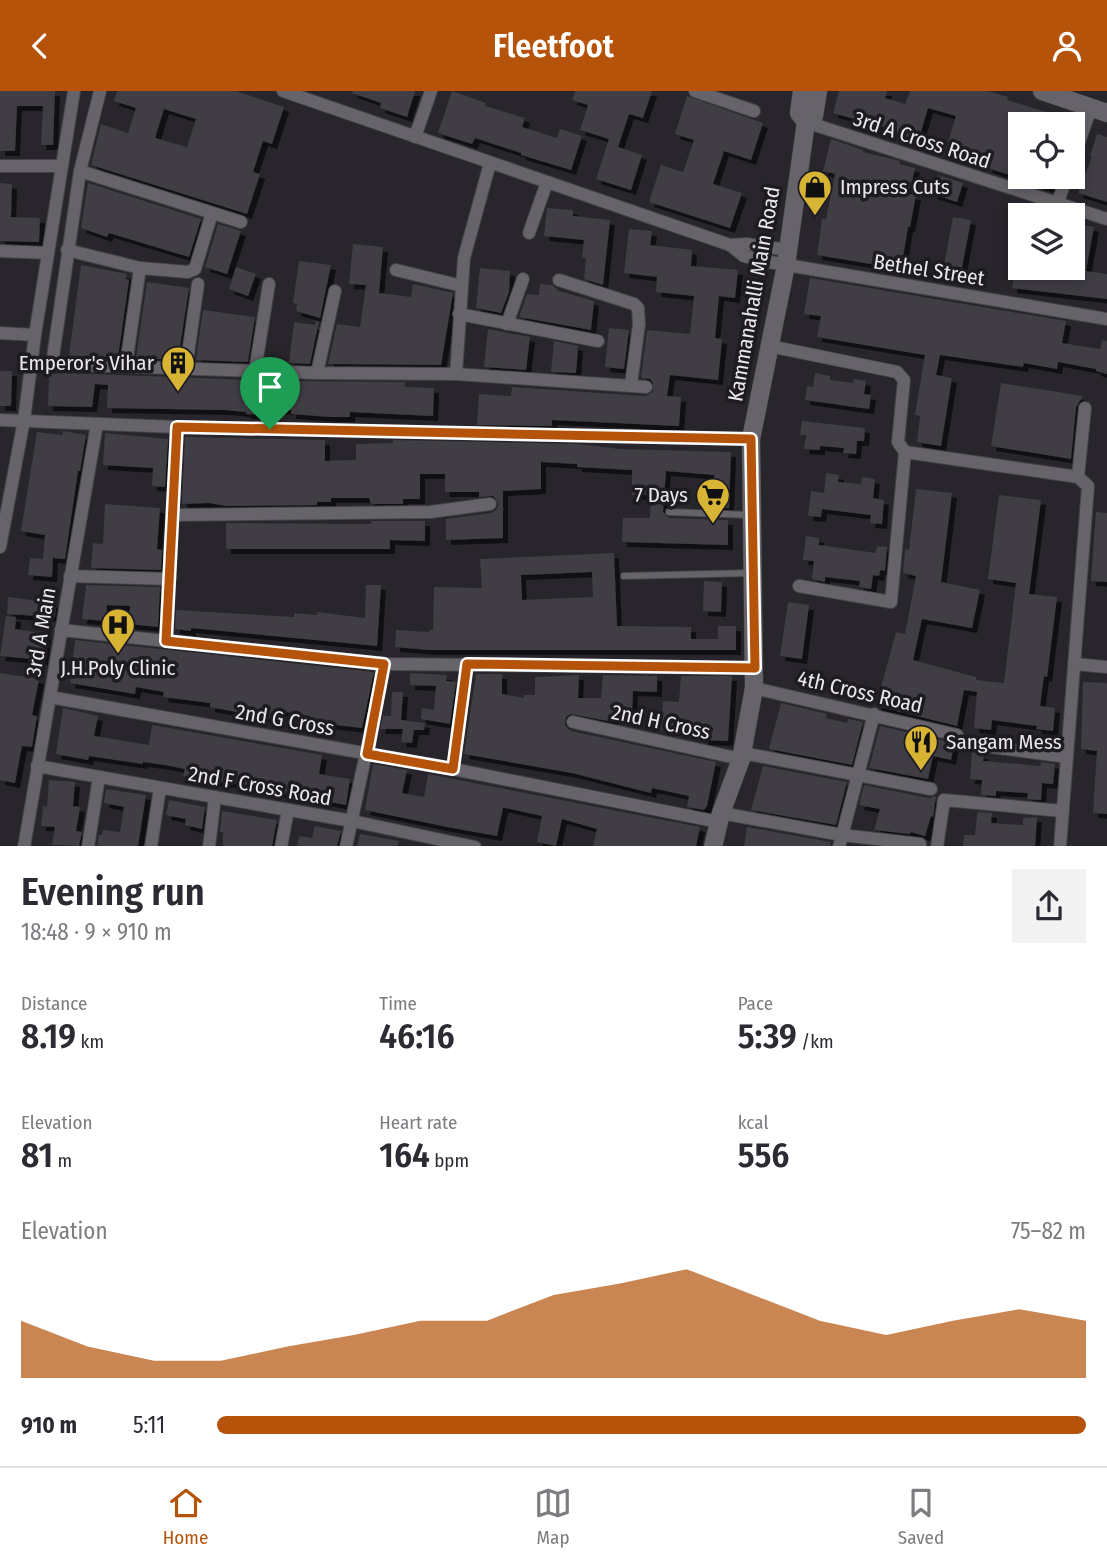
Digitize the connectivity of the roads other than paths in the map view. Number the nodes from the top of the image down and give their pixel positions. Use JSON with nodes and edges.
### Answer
{"nodes":[{"id":1,"x":74,"y":91,"type":"edge"},
{"id":2,"x":100,"y":91,"type":"edge"},
{"id":3,"x":283,"y":91,"type":"edge"},
{"id":4,"x":431,"y":91,"type":"edge"},
{"id":5,"x":695,"y":91,"type":"edge"},
{"id":6,"x":802,"y":91,"type":"edge"},
{"id":7,"x":818,"y":91,"type":"edge"},
{"id":8,"x":1042,"y":91,"type":"edge"},
{"id":9,"x":754,"y":111,"type":"dead end"},
{"id":10,"x":1099,"y":111,"type":"edge"},
{"id":11,"x":806,"y":122,"type":"junction"},
{"id":12,"x":415,"y":137,"type":"junction"},
{"id":13,"x":1085,"y":137,"type":"edge"},
{"id":14,"x":490,"y":163,"type":"junction"},
{"id":15,"x":0,"y":166,"type":"edge"},
{"id":16,"x":62,"y":166,"type":"junction"},
{"id":17,"x":80,"y":171,"type":"junction"},
{"id":18,"x":547,"y":182,"type":"junction"},
{"id":19,"x":1054,"y":203,"type":"edge"},
{"id":20,"x":1085,"y":212,"type":"edge"},
{"id":21,"x":212,"y":213,"type":"junction"},
{"id":22,"x":1107,"y":219,"type":"edge"},
{"id":23,"x":241,"y":222,"type":"dead end"},
{"id":24,"x":529,"y":233,"type":"dead end"},
{"id":25,"x":67,"y":250,"type":"junction"},
{"id":26,"x":0,"y":251,"type":"edge"},
{"id":27,"x":48,"y":253,"type":"junction"},
{"id":28,"x":787,"y":258,"type":"junction"},
{"id":29,"x":140,"y":268,"type":"junction"},
{"id":30,"x":396,"y":270,"type":"dead end"},
{"id":31,"x":523,"y":279,"type":"dead end"},
{"id":32,"x":559,"y":280,"type":"dead end"},
{"id":33,"x":269,"y":283,"type":"dead end"},
{"id":34,"x":198,"y":284,"type":"dead end"},
{"id":35,"x":462,"y":286,"type":"junction"},
{"id":36,"x":335,"y":291,"type":"dead end"},
{"id":37,"x":459,"y":314,"type":"junction"},
{"id":38,"x":1107,"y":319,"type":"edge"},
{"id":39,"x":507,"y":324,"type":"junction"},
{"id":40,"x":0,"y":333,"type":"edge"},
{"id":41,"x":35,"y":335,"type":"junction"},
{"id":42,"x":598,"y":341,"type":"dead end"},
{"id":43,"x":769,"y":346,"type":"junction"},
{"id":44,"x":126,"y":365,"type":"junction"},
{"id":45,"x":186,"y":368,"type":"junction"},
{"id":46,"x":255,"y":371,"type":"junction"},
{"id":47,"x":317,"y":373,"type":"junction"},
{"id":48,"x":456,"y":374,"type":"junction"},
{"id":49,"x":631,"y":385,"type":"junction"},
{"id":50,"x":646,"y":387,"type":"dead end"},
{"id":51,"x":1085,"y":408,"type":"dead end"},
{"id":52,"x":0,"y":420,"type":"edge"},
{"id":53,"x":24,"y":420,"type":"junction"},
{"id":54,"x":97,"y":424,"type":"junction"},
{"id":55,"x":177,"y":427,"type":"junction"},
{"id":56,"x":751,"y":439,"type":"junction"},
{"id":57,"x":905,"y":452,"type":"junction"},
{"id":58,"x":1078,"y":477,"type":"junction"},
{"id":59,"x":490,"y":504,"type":"dead end"},
{"id":60,"x":3,"y":510,"type":"edge"},
{"id":61,"x":669,"y":512,"type":"dead end"},
{"id":62,"x":173,"y":515,"type":"junction"},
{"id":63,"x":752,"y":515,"type":"junction"},
{"id":64,"x":0,"y":547,"type":"edge"},
{"id":65,"x":753,"y":573,"type":"junction"},
{"id":66,"x":70,"y":576,"type":"junction"},
{"id":67,"x":624,"y":576,"type":"dead end"},
{"id":68,"x":170,"y":579,"type":"junction"},
{"id":69,"x":799,"y":586,"type":"dead end"},
{"id":70,"x":61,"y":630,"type":"junction"},
{"id":71,"x":166,"y":641,"type":"junction"},
{"id":72,"x":384,"y":664,"type":"junction"},
{"id":73,"x":467,"y":664,"type":"junction"},
{"id":74,"x":1074,"y":664,"type":"junction"},
{"id":75,"x":1107,"y":667,"type":"edge"},
{"id":76,"x":755,"y":668,"type":"junction"},
{"id":77,"x":754,"y":688,"type":"junction"},
{"id":78,"x":50,"y":697,"type":"junction"},
{"id":79,"x":874,"y":714,"type":"junction"},
{"id":80,"x":573,"y":722,"type":"dead end"},
{"id":81,"x":957,"y":735,"type":"dead end"},
{"id":82,"x":976,"y":745,"type":"dead end"},
{"id":83,"x":367,"y":754,"type":"junction"},
{"id":84,"x":742,"y":756,"type":"junction"},
{"id":85,"x":1067,"y":757,"type":"junction"},
{"id":86,"x":37,"y":767,"type":"junction"},
{"id":87,"x":453,"y":769,"type":"junction"},
{"id":88,"x":858,"y":776,"type":"junction"},
{"id":89,"x":99,"y":777,"type":"junction"},
{"id":90,"x":160,"y":788,"type":"junction"},
{"id":91,"x":931,"y":789,"type":"dead end"},
{"id":92,"x":215,"y":797,"type":"junction"},
{"id":93,"x":288,"y":810,"type":"junction"},
{"id":94,"x":1063,"y":811,"type":"junction"},
{"id":95,"x":720,"y":817,"type":"junction"},
{"id":96,"x":352,"y":821,"type":"junction"},
{"id":97,"x":409,"y":840,"type":"edge"},
{"id":98,"x":840,"y":841,"type":"edge"},
{"id":99,"x":920,"y":844,"type":"dead end"},
{"id":100,"x":24,"y":846,"type":"edge"},
{"id":101,"x":88,"y":846,"type":"edge"},
{"id":102,"x":151,"y":846,"type":"edge"},
{"id":103,"x":209,"y":846,"type":"edge"},
{"id":104,"x":281,"y":846,"type":"edge"},
{"id":105,"x":346,"y":846,"type":"edge"},
{"id":106,"x":475,"y":846,"type":"edge"},
{"id":107,"x":713,"y":846,"type":"edge"},
{"id":108,"x":937,"y":846,"type":"edge"},
{"id":109,"x":1060,"y":846,"type":"edge"}],
"edges":[{"from":1,"to":16,"type":"street"},
{"from":2,"to":17,"type":"street"},
{"from":3,"to":12,"type":"street","name":"Bethel Street"},
{"from":4,"to":12,"type":"street"},
{"from":5,"to":9,"type":"street"},
{"from":6,"to":11,"type":"main road","name":"Kammanahalli Main Road"},
{"from":7,"to":11,"type":"main road","name":"Kammanahalli Main Road"},
{"from":8,"to":10,"type":"main road"},
{"from":10,"to":13,"type":"street"},
{"from":11,"to":19,"type":"street","name":"3rd A Cross Road"},
{"from":11,"to":28,"type":"main road","name":"Kammanahalli Main Road"},
{"from":12,"to":14,"type":"street","name":"Bethel Street"},
{"from":14,"to":18,"type":"street","name":"Bethel Street"},
{"from":14,"to":35,"type":"street"},
{"from":15,"to":16,"type":"street"},
{"from":16,"to":27,"type":"street"},
{"from":17,"to":21,"type":"street"},
{"from":17,"to":25,"type":"street"},
{"from":18,"to":24,"type":"street"},
{"from":18,"to":28,"type":"street","name":"Bethel Street"},
{"from":20,"to":22,"type":"street","name":"3rd A Cross Road"},
{"from":21,"to":23,"type":"street"},
{"from":21,"to":29,"type":"street"},
{"from":25,"to":29,"type":"street"},
{"from":25,"to":44,"type":"street"},
{"from":26,"to":27,"type":"street"},
{"from":27,"to":41,"type":"street"},
{"from":28,"to":38,"type":"street","name":"Bethel Street"},
{"from":28,"to":43,"type":"main road","name":"Kammanahalli Main Road"},
{"from":29,"to":44,"type":"street"},
{"from":30,"to":35,"type":"street"},
{"from":31,"to":39,"type":"street"},
{"from":32,"to":49,"type":"street"},
{"from":33,"to":46,"type":"street"},
{"from":34,"to":45,"type":"street"},
{"from":35,"to":37,"type":"street"},
{"from":36,"to":47,"type":"street"},
{"from":37,"to":39,"type":"street"},
{"from":37,"to":48,"type":"street"},
{"from":39,"to":42,"type":"street"},
{"from":40,"to":41,"type":"street"},
{"from":41,"to":53,"type":"street"},
{"from":43,"to":56,"type":"main road","name":"Kammanahalli Main Road"},
{"from":43,"to":57,"type":"street"},
{"from":44,"to":45,"type":"street"},
{"from":45,"to":46,"type":"street"},
{"from":46,"to":47,"type":"street"},
{"from":47,"to":48,"type":"street"},
{"from":48,"to":49,"type":"street"},
{"from":49,"to":50,"type":"street"},
{"from":51,"to":58,"type":"street"},
{"from":52,"to":53,"type":"street"},
{"from":53,"to":54,"type":"street"},
{"from":53,"to":60,"type":"street"},
{"from":54,"to":55,"type":"street"},
{"from":54,"to":66,"type":"street","name":"3rd A Main"},
{"from":55,"to":56,"type":"street"},
{"from":55,"to":62,"type":"street"},
{"from":56,"to":63,"type":"main road","name":"Kammanahalli Main Road"},
{"from":57,"to":58,"type":"street"},
{"from":57,"to":69,"type":"street"},
{"from":58,"to":74,"type":"street"},
{"from":59,"to":62,"type":"street"},
{"from":60,"to":64,"type":"street"},
{"from":61,"to":63,"type":"lane"},
{"from":62,"to":68,"type":"street"},
{"from":63,"to":65,"type":"main road","name":"Kammanahalli Main Road"},
{"from":65,"to":67,"type":"lane"},
{"from":65,"to":76,"type":"main road","name":"Kammanahalli Main Road"},
{"from":66,"to":68,"type":"street"},
{"from":66,"to":70,"type":"street","name":"3rd A Main"},
{"from":68,"to":71,"type":"street"},
{"from":70,"to":71,"type":"street"},
{"from":70,"to":78,"type":"street","name":"3rd A Main"},
{"from":71,"to":72,"type":"street"},
{"from":72,"to":73,"type":"street"},
{"from":72,"to":83,"type":"street"},
{"from":73,"to":76,"type":"street"},
{"from":73,"to":87,"type":"street"},
{"from":74,"to":75,"type":"street"},
{"from":74,"to":85,"type":"street"},
{"from":76,"to":77,"type":"main road","name":"Kammanahalli Main Road"},
{"from":77,"to":79,"type":"street","name":"4th Cross Road"},
{"from":77,"to":84,"type":"main road","name":"Kammanahalli Main Road"},
{"from":78,"to":83,"type":"street","name":"2nd G Cross"},
{"from":78,"to":86,"type":"street","name":"3rd A Main"},
{"from":79,"to":81,"type":"street","name":"4th Cross Road"},
{"from":79,"to":88,"type":"street"},
{"from":80,"to":84,"type":"street","name":"2nd H Cross"},
{"from":82,"to":85,"type":"street"},
{"from":83,"to":87,"type":"street","name":"2nd G Cross"},
{"from":83,"to":96,"type":"street"},
{"from":84,"to":88,"type":"street","name":"2nd H Cross"},
{"from":84,"to":95,"type":"main road","name":"Kammanahalli Main Road"},
{"from":85,"to":94,"type":"street"},
{"from":86,"to":89,"type":"street","name":"2nd F Cross Road"},
{"from":86,"to":100,"type":"street","name":"3rd A Main"},
{"from":87,"to":95,"type":"street","name":"2nd G Cross"},
{"from":88,"to":91,"type":"street","name":"2nd H Cross"},
{"from":88,"to":98,"type":"street"},
{"from":89,"to":90,"type":"street","name":"2nd F Cross Road"},
{"from":89,"to":101,"type":"street"},
{"from":90,"to":92,"type":"street","name":"2nd F Cross Road"},
{"from":90,"to":102,"type":"street"},
{"from":92,"to":93,"type":"street","name":"2nd F Cross Road"},
{"from":92,"to":103,"type":"street"},
{"from":93,"to":96,"type":"street","name":"2nd F Cross Road"},
{"from":93,"to":104,"type":"street"},
{"from":94,"to":108,"type":"street"},
{"from":94,"to":109,"type":"street"},
{"from":95,"to":98,"type":"street","name":"2nd G Cross"},
{"from":95,"to":107,"type":"main road","name":"Kammanahalli Main Road"},
{"from":96,"to":97,"type":"street","name":"2nd F Cross Road"},
{"from":96,"to":105,"type":"street"},
{"from":97,"to":106,"type":"street","name":"2nd F Cross Road"},
{"from":98,"to":99,"type":"street","name":"2nd G Cross"}]}
